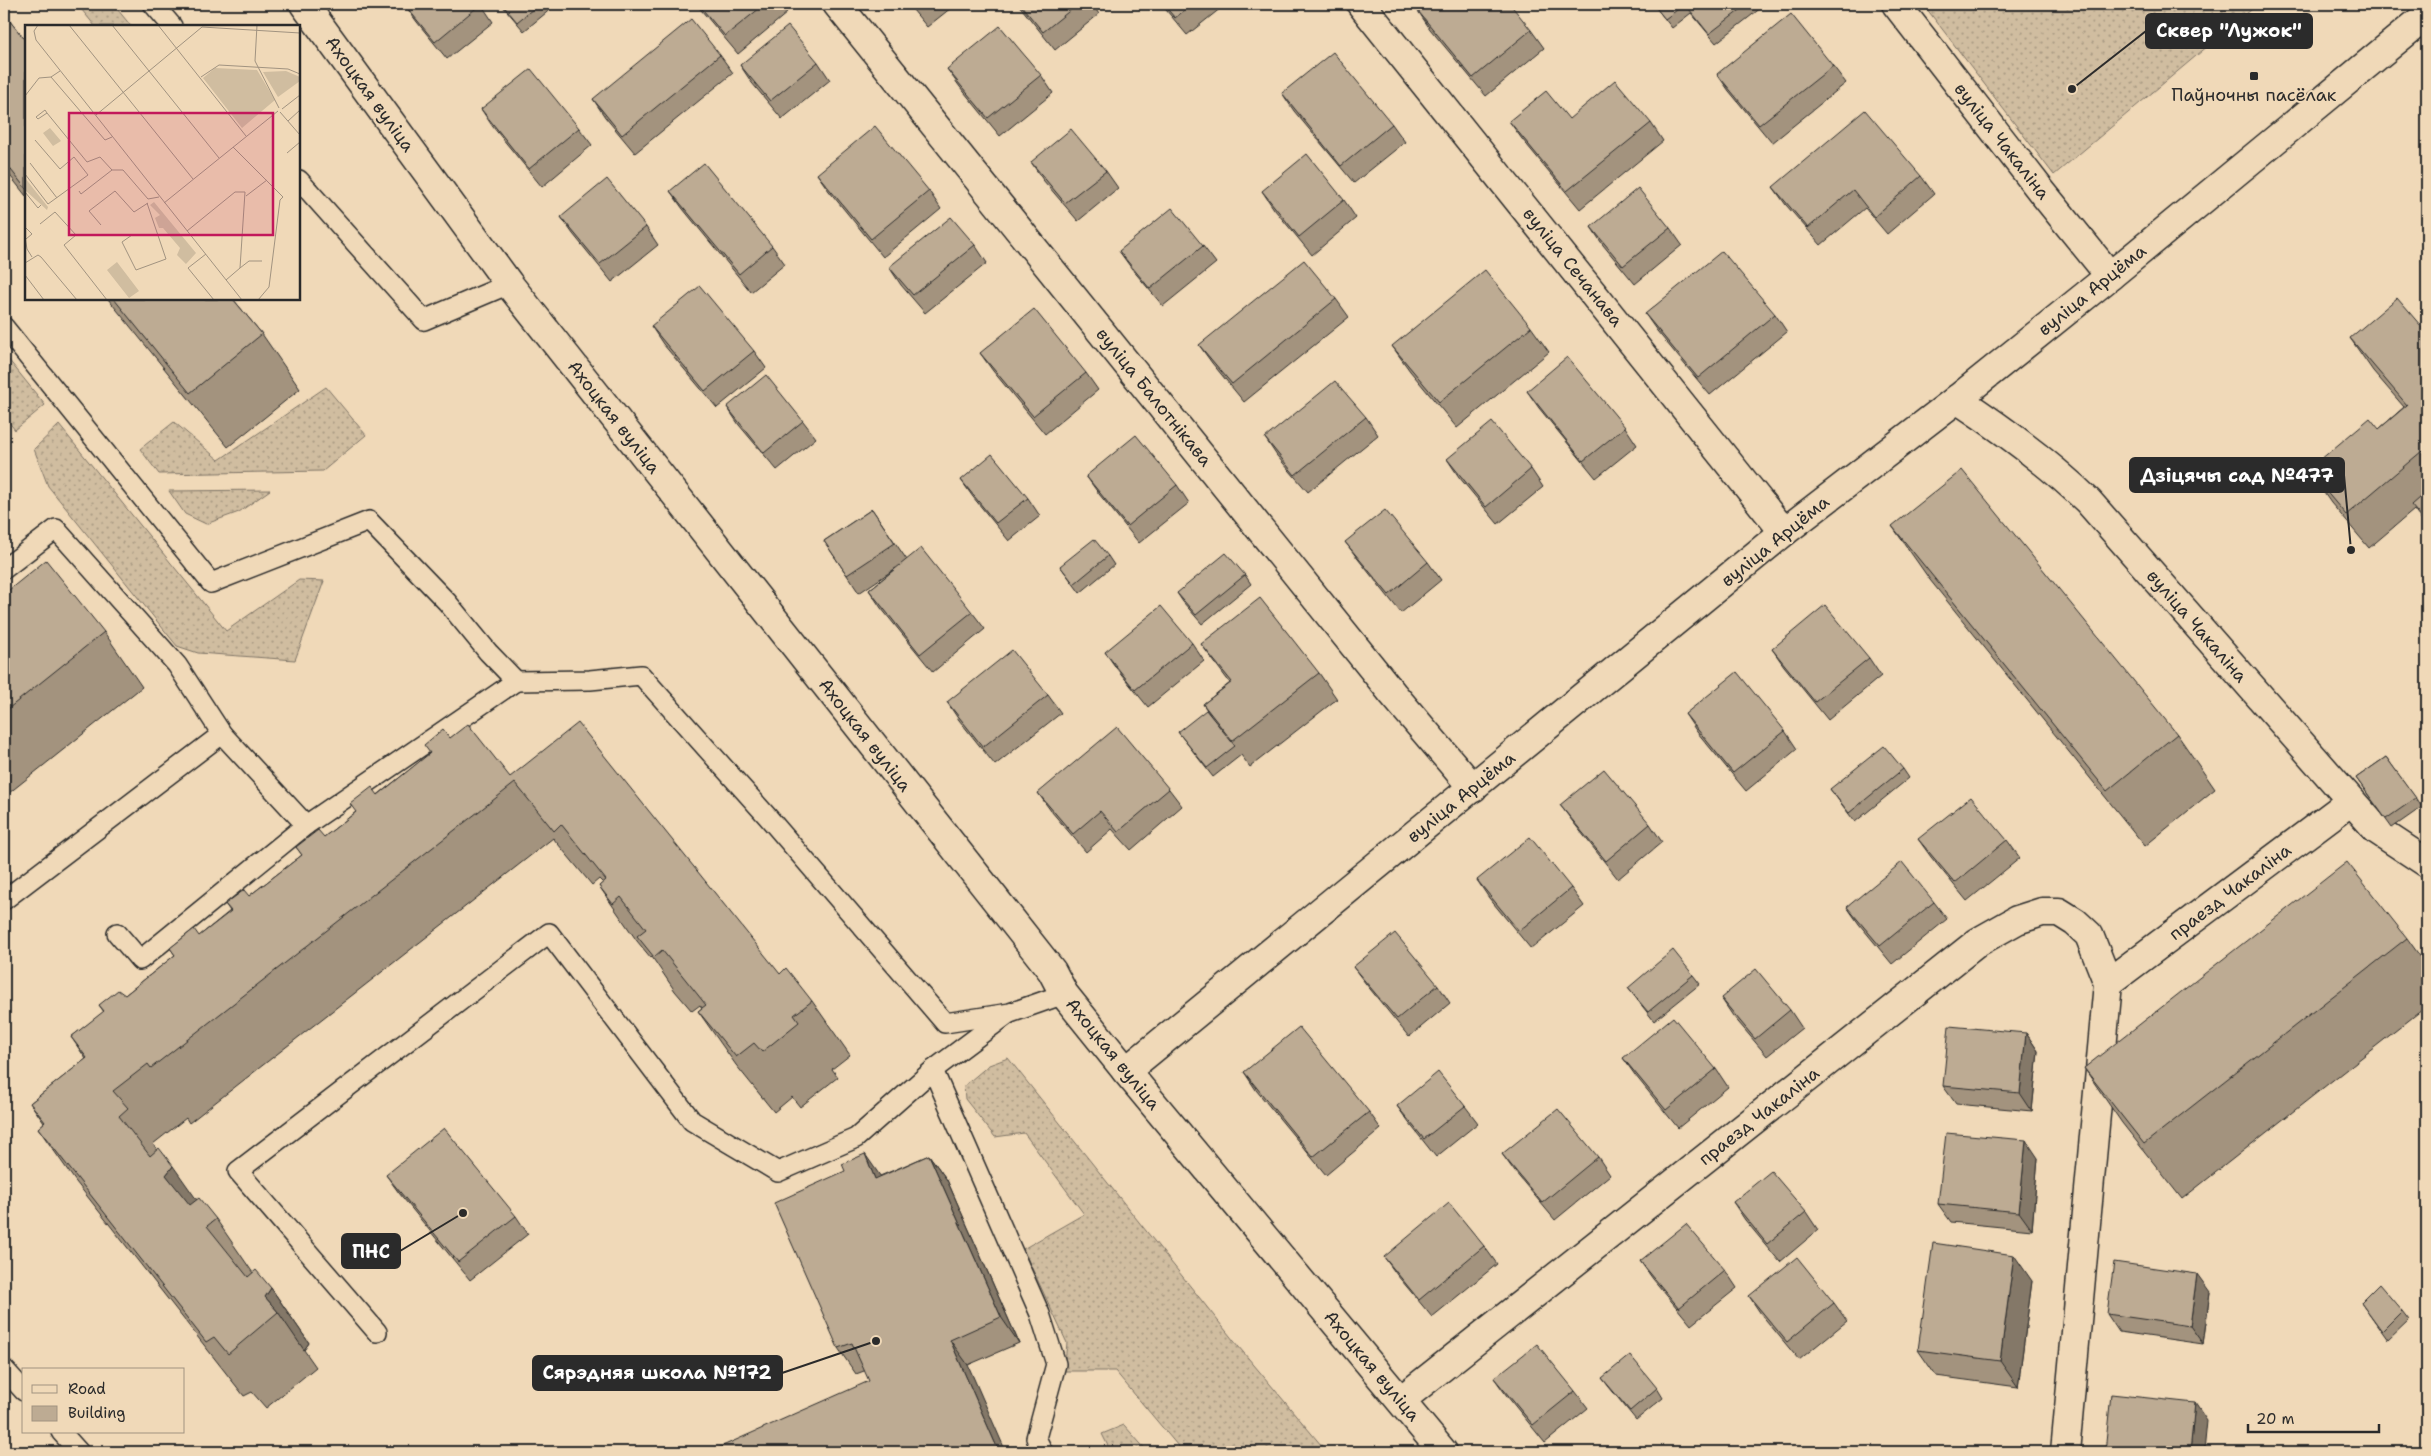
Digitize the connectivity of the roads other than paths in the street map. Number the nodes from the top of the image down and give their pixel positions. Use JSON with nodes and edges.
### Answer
{"nodes":[{"id":1,"x":153,"y":4,"type":"edge"},
{"id":2,"x":837,"y":4,"type":"edge"},
{"id":3,"x":1361,"y":4,"type":"edge"},
{"id":4,"x":1896,"y":4,"type":"edge"},
{"id":5,"x":317,"y":8,"type":"edge"},
{"id":6,"x":2427,"y":15,"type":"edge"},
{"id":7,"x":171,"y":25,"type":"edge"},
{"id":8,"x":300,"y":181,"type":"edge"},
{"id":9,"x":2110,"y":276,"type":"junction"},
{"id":10,"x":508,"y":284,"type":"junction"},
{"id":11,"x":4,"y":328,"type":"edge"},
{"id":12,"x":1957,"y":399,"type":"junction"},
{"id":13,"x":1784,"y":532,"type":"junction"},
{"id":14,"x":4,"y":569,"type":"edge"},
{"id":15,"x":516,"y":681,"type":"junction"},
{"id":16,"x":222,"y":734,"type":"junction"},
{"id":17,"x":1473,"y":788,"type":"junction"},
{"id":18,"x":2351,"y":801,"type":"junction"},
{"id":19,"x":306,"y":825,"type":"junction"},
{"id":20,"x":2427,"y":864,"type":"edge"},
{"id":21,"x":4,"y":900,"type":"edge"},
{"id":22,"x":117,"y":932,"type":"dead end"},
{"id":23,"x":2108,"y":983,"type":"junction"},
{"id":24,"x":1064,"y":994,"type":"junction"},
{"id":25,"x":1010,"y":1013,"type":"junction"},
{"id":26,"x":933,"y":1070,"type":"junction"},
{"id":27,"x":1126,"y":1071,"type":"junction"},
{"id":28,"x":377,"y":1332,"type":"dead end"},
{"id":29,"x":4,"y":1369,"type":"edge"},
{"id":30,"x":22,"y":1390,"type":"edge"},
{"id":31,"x":1401,"y":1400,"type":"junction"},
{"id":32,"x":63,"y":1434,"type":"edge"},
{"id":33,"x":79,"y":1452,"type":"edge"},
{"id":34,"x":1043,"y":1452,"type":"edge"},
{"id":35,"x":1443,"y":1452,"type":"edge"},
{"id":36,"x":2065,"y":1452,"type":"edge"}],
"edges":[{"from":1,"to":7,"type":"lane"},
{"from":2,"to":17,"type":"street","name":"вуліца Балотнікава"},
{"from":3,"to":13,"type":"street","name":"вуліца Сечанава"},
{"from":4,"to":9,"type":"street","name":"вуліца Чакаліна"},
{"from":5,"to":10,"type":"street","name":"Ахоцкая вуліца"},
{"from":6,"to":9,"type":"street","name":"вуліца Арцёма"},
{"from":8,"to":10,"type":"lane"},
{"from":9,"to":12,"type":"street","name":"вуліца Арцёма"},
{"from":10,"to":24,"type":"street","name":"Ахоцкая вуліца"},
{"from":11,"to":15,"type":"lane"},
{"from":12,"to":13,"type":"street","name":"вуліца Арцёма"},
{"from":12,"to":18,"type":"street","name":"вуліца Чакаліна"},
{"from":13,"to":17,"type":"street","name":"вуліца Арцёма"},
{"from":14,"to":16,"type":"lane"},
{"from":15,"to":19,"type":"lane"},
{"from":15,"to":25,"type":"lane"},
{"from":16,"to":19,"type":"lane"},
{"from":16,"to":21,"type":"lane"},
{"from":17,"to":27,"type":"street","name":"вуліца Арцёма"},
{"from":18,"to":20,"type":"street","name":"вуліца Чакаліна"},
{"from":18,"to":23,"type":"street","name":"праезд Чакаліна"},
{"from":19,"to":22,"type":"lane"},
{"from":23,"to":31,"type":"street","name":"праезд Чакаліна"},
{"from":23,"to":36,"type":"street","name":"праезд Чакаліна"},
{"from":24,"to":25,"type":"lane"},
{"from":24,"to":27,"type":"street","name":"Ахоцкая вуліца"},
{"from":25,"to":26,"type":"lane"},
{"from":26,"to":28,"type":"lane"},
{"from":26,"to":34,"type":"lane"},
{"from":27,"to":31,"type":"street","name":"Ахоцкая вуліца"},
{"from":29,"to":30,"type":"lane"},
{"from":31,"to":35,"type":"street","name":"Ахоцкая вуліца"},
{"from":32,"to":33,"type":"lane"}]}
